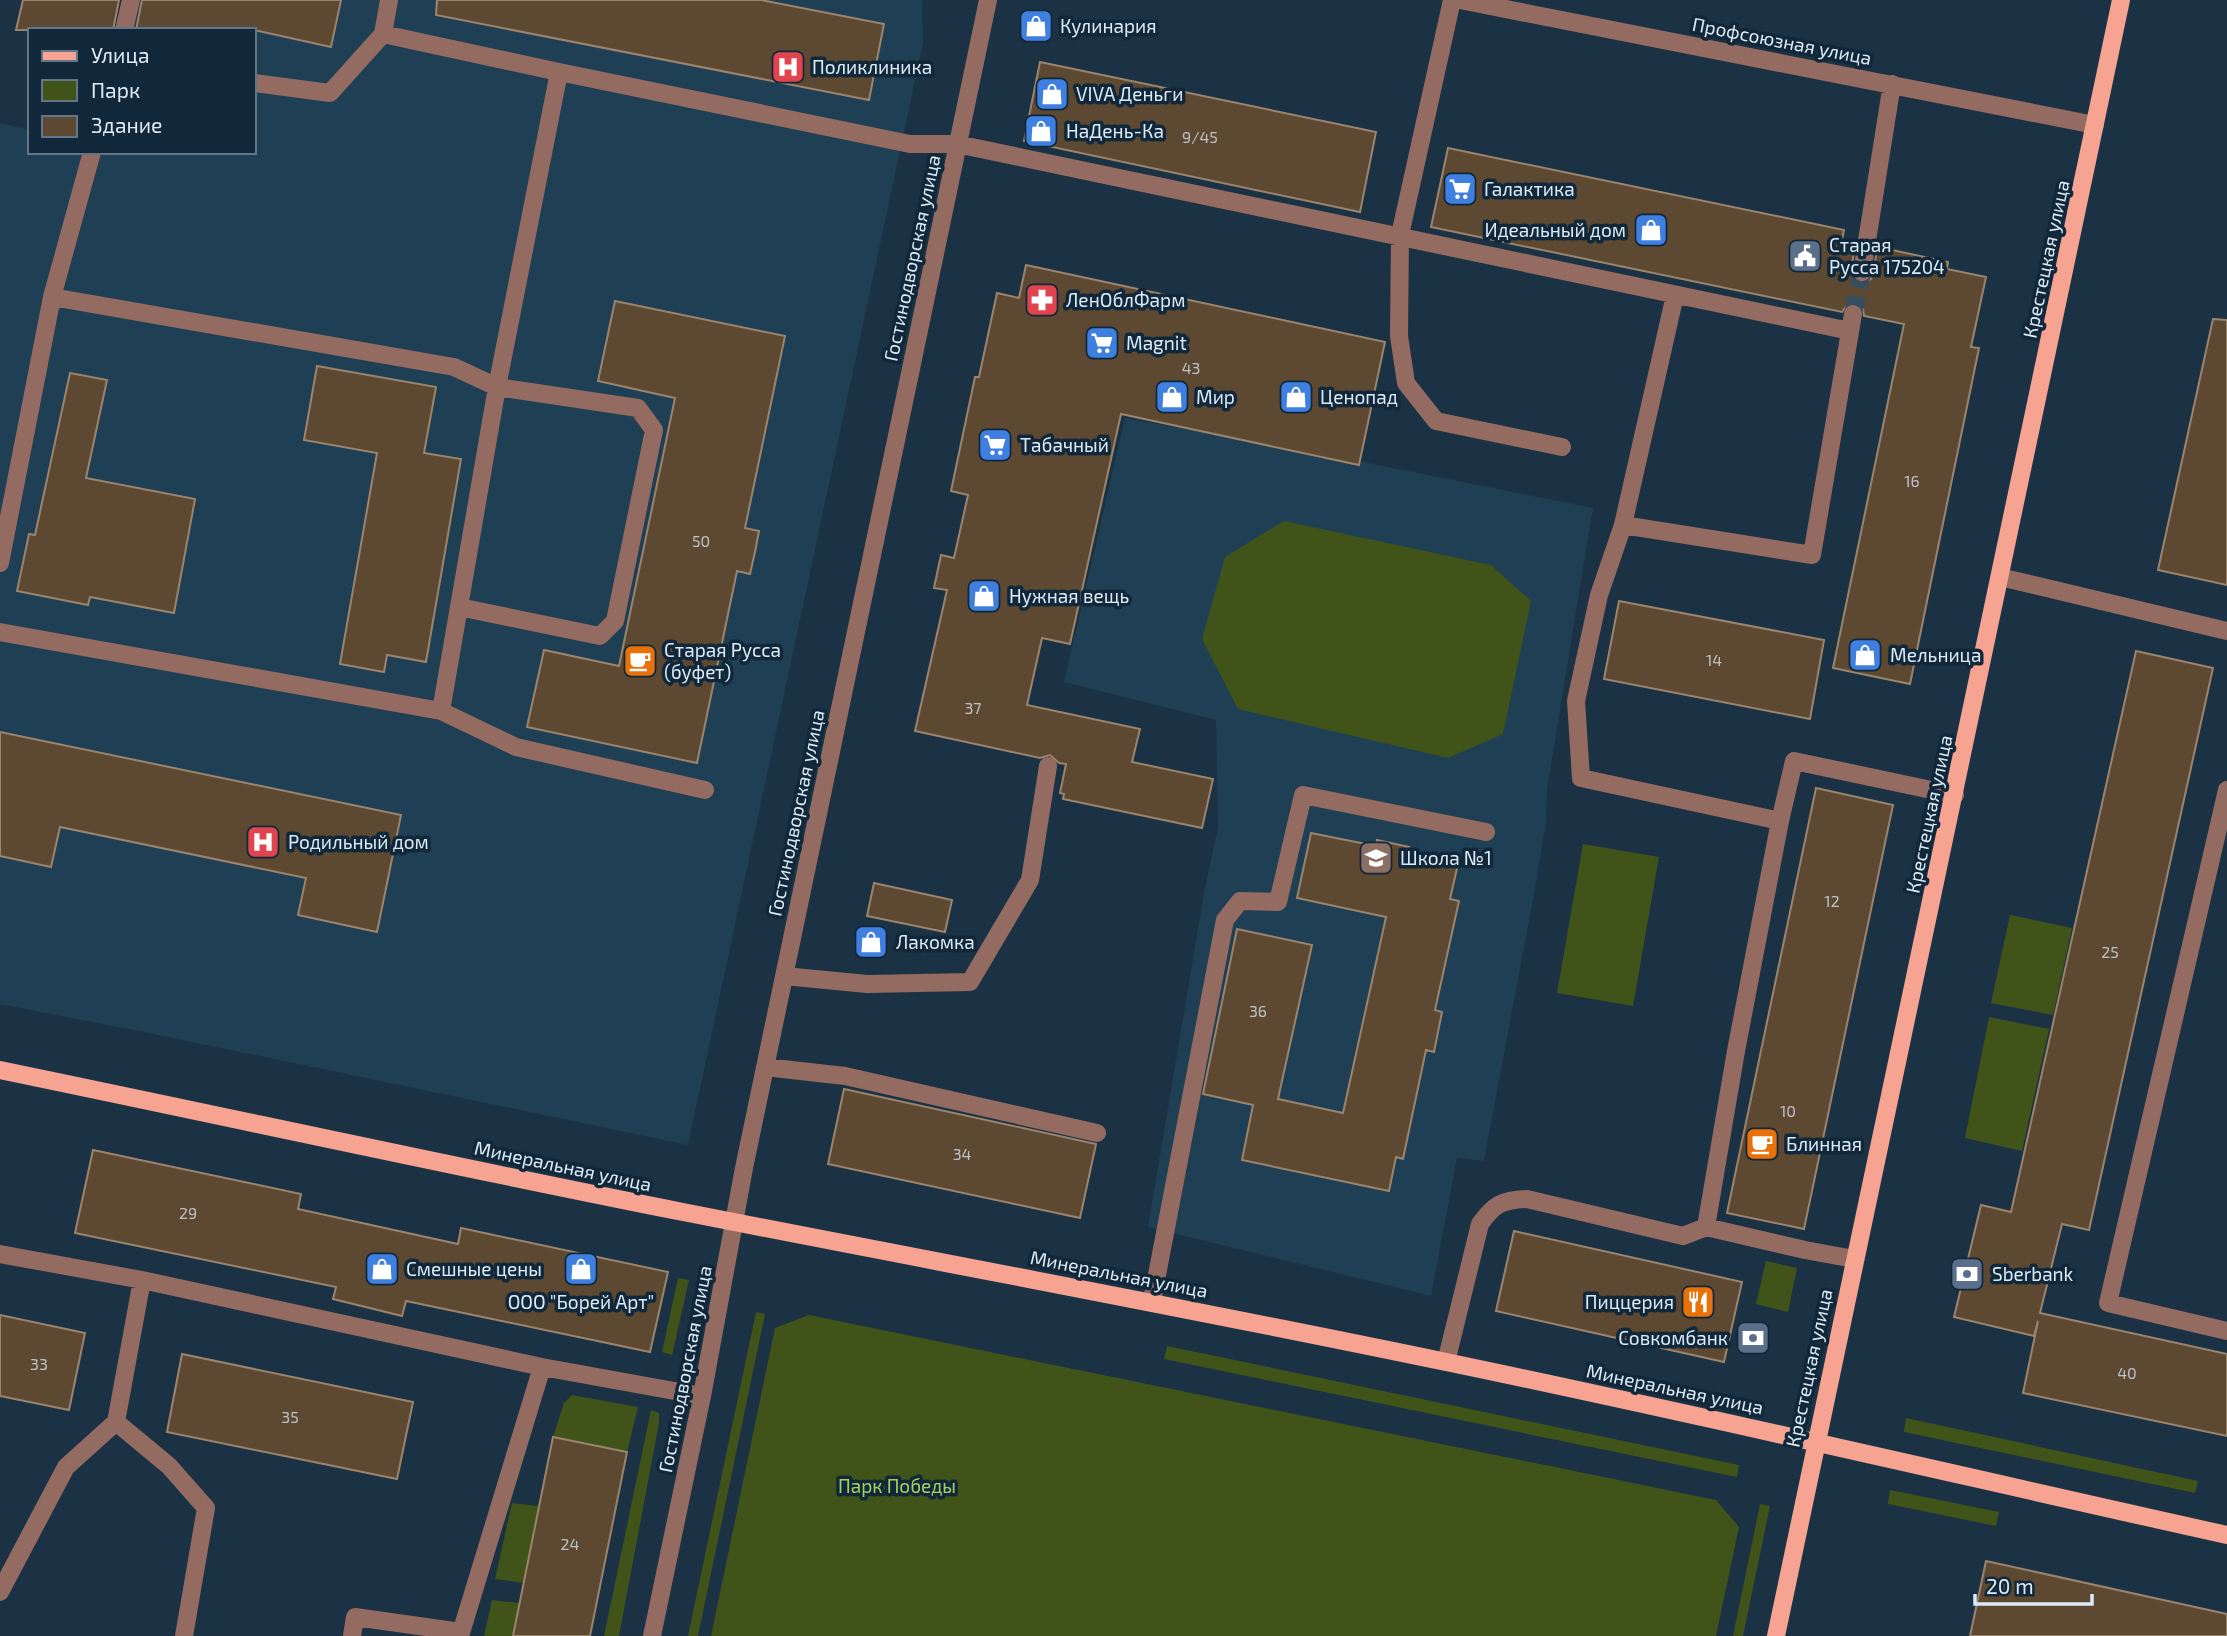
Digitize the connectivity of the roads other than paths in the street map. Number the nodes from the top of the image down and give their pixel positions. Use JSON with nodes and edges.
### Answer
{"nodes":[{"id":1,"x":131,"y":0,"type":"edge"},
{"id":2,"x":389,"y":0,"type":"edge"},
{"id":3,"x":988,"y":0,"type":"edge"},
{"id":4,"x":1452,"y":0,"type":"edge"},
{"id":5,"x":1460,"y":0,"type":"edge"},
{"id":6,"x":2121,"y":0,"type":"edge"},
{"id":7,"x":124,"y":28,"type":"edge"},
{"id":8,"x":383,"y":34,"type":"junction"},
{"id":9,"x":559,"y":72,"type":"junction"},
{"id":10,"x":256,"y":83,"type":"edge"},
{"id":11,"x":1892,"y":84,"type":"junction"},
{"id":12,"x":2095,"y":125,"type":"junction"},
{"id":13,"x":957,"y":144,"type":"junction"},
{"id":14,"x":91,"y":154,"type":"edge"},
{"id":15,"x":1400,"y":235,"type":"junction"},
{"id":16,"x":1862,"y":272,"type":"tunnel mouth"},
{"id":17,"x":1675,"y":295,"type":"junction"},
{"id":18,"x":52,"y":297,"type":"junction"},
{"id":19,"x":497,"y":387,"type":"junction"},
{"id":20,"x":1562,"y":447,"type":"dead end"},
{"id":21,"x":1623,"y":526,"type":"junction"},
{"id":22,"x":0,"y":563,"type":"edge"},
{"id":23,"x":2000,"y":577,"type":"junction"},
{"id":24,"x":459,"y":607,"type":"junction"},
{"id":25,"x":2227,"y":631,"type":"edge"},
{"id":26,"x":0,"y":632,"type":"edge"},
{"id":27,"x":441,"y":711,"type":"junction"},
{"id":28,"x":1048,"y":766,"type":"dead end"},
{"id":29,"x":705,"y":790,"type":"dead end"},
{"id":30,"x":2227,"y":790,"type":"edge"},
{"id":31,"x":1955,"y":795,"type":"junction"},
{"id":32,"x":1780,"y":821,"type":"junction"},
{"id":33,"x":1486,"y":832,"type":"dead end"},
{"id":34,"x":784,"y":976,"type":"junction"},
{"id":35,"x":765,"y":1067,"type":"junction"},
{"id":36,"x":0,"y":1070,"type":"edge"},
{"id":37,"x":1097,"y":1133,"type":"dead end"},
{"id":38,"x":735,"y":1222,"type":"junction"},
{"id":39,"x":1706,"y":1227,"type":"junction"},
{"id":40,"x":0,"y":1254,"type":"edge"},
{"id":41,"x":1854,"y":1259,"type":"junction"},
{"id":42,"x":142,"y":1280,"type":"junction"},
{"id":43,"x":1153,"y":1301,"type":"junction"},
{"id":44,"x":2227,"y":1331,"type":"edge"},
{"id":45,"x":1446,"y":1362,"type":"junction"},
{"id":46,"x":542,"y":1367,"type":"junction"},
{"id":47,"x":702,"y":1396,"type":"junction"},
{"id":48,"x":116,"y":1422,"type":"junction"},
{"id":49,"x":1815,"y":1442,"type":"junction"},
{"id":50,"x":2227,"y":1535,"type":"edge"},
{"id":51,"x":0,"y":1592,"type":"edge"},
{"id":52,"x":461,"y":1634,"type":"edge"},
{"id":53,"x":184,"y":1636,"type":"edge"},
{"id":54,"x":352,"y":1636,"type":"edge"},
{"id":55,"x":652,"y":1636,"type":"edge"},
{"id":56,"x":1776,"y":1636,"type":"edge"}],
"edges":[{"from":1,"to":7,"type":"street"},
{"from":2,"to":8,"type":"street"},
{"from":3,"to":13,"type":"street","name":"Гостинодворская улица"},
{"from":4,"to":15,"type":"street"},
{"from":5,"to":11,"type":"street","name":"Профсоюзная улица"},
{"from":6,"to":12,"type":"main road","name":"Крестецкая улица"},
{"from":8,"to":9,"type":"street"},
{"from":8,"to":10,"type":"street"},
{"from":9,"to":13,"type":"street"},
{"from":9,"to":19,"type":"street"},
{"from":11,"to":12,"type":"street","name":"Профсоюзная улица"},
{"from":11,"to":16,"type":"street"},
{"from":12,"to":23,"type":"main road","name":"Крестецкая улица"},
{"from":13,"to":15,"type":"street"},
{"from":13,"to":34,"type":"street","name":"Гостинодворская улица"},
{"from":14,"to":18,"type":"street"},
{"from":15,"to":17,"type":"street"},
{"from":15,"to":20,"type":"street"},
{"from":17,"to":21,"type":"street"},
{"from":17,"to":21,"type":"street"},
{"from":18,"to":19,"type":"street"},
{"from":18,"to":22,"type":"street"},
{"from":19,"to":24,"type":"street"},
{"from":19,"to":24,"type":"street"},
{"from":21,"to":32,"type":"street"},
{"from":23,"to":25,"type":"street"},
{"from":23,"to":31,"type":"main road","name":"Крестецкая улица"},
{"from":24,"to":27,"type":"street"},
{"from":26,"to":27,"type":"street"},
{"from":27,"to":29,"type":"street"},
{"from":28,"to":34,"type":"street"},
{"from":30,"to":44,"type":"street"},
{"from":31,"to":32,"type":"street"},
{"from":31,"to":41,"type":"main road","name":"Крестецкая улица"},
{"from":32,"to":39,"type":"street"},
{"from":33,"to":43,"type":"street"},
{"from":34,"to":35,"type":"street","name":"Гостинодворская улица"},
{"from":35,"to":37,"type":"street"},
{"from":35,"to":38,"type":"street","name":"Гостинодворская улица"},
{"from":36,"to":38,"type":"main road","name":"Минеральная улица"},
{"from":38,"to":43,"type":"main road","name":"Минеральная улица"},
{"from":38,"to":47,"type":"street","name":"Гостинодворская улица"},
{"from":39,"to":41,"type":"street"},
{"from":39,"to":45,"type":"street"},
{"from":40,"to":42,"type":"street"},
{"from":41,"to":49,"type":"main road","name":"Крестецкая улица"},
{"from":42,"to":46,"type":"street"},
{"from":42,"to":48,"type":"street"},
{"from":43,"to":45,"type":"main road","name":"Минеральная улица"},
{"from":45,"to":49,"type":"main road","name":"Минеральная улица"},
{"from":46,"to":47,"type":"street"},
{"from":46,"to":52,"type":"street"},
{"from":47,"to":55,"type":"street","name":"Гостинодворская улица"},
{"from":48,"to":51,"type":"street"},
{"from":48,"to":53,"type":"street"},
{"from":49,"to":50,"type":"main road","name":"Минеральная улица"},
{"from":49,"to":56,"type":"main road","name":"Крестецкая улица"},
{"from":52,"to":54,"type":"street"}]}
